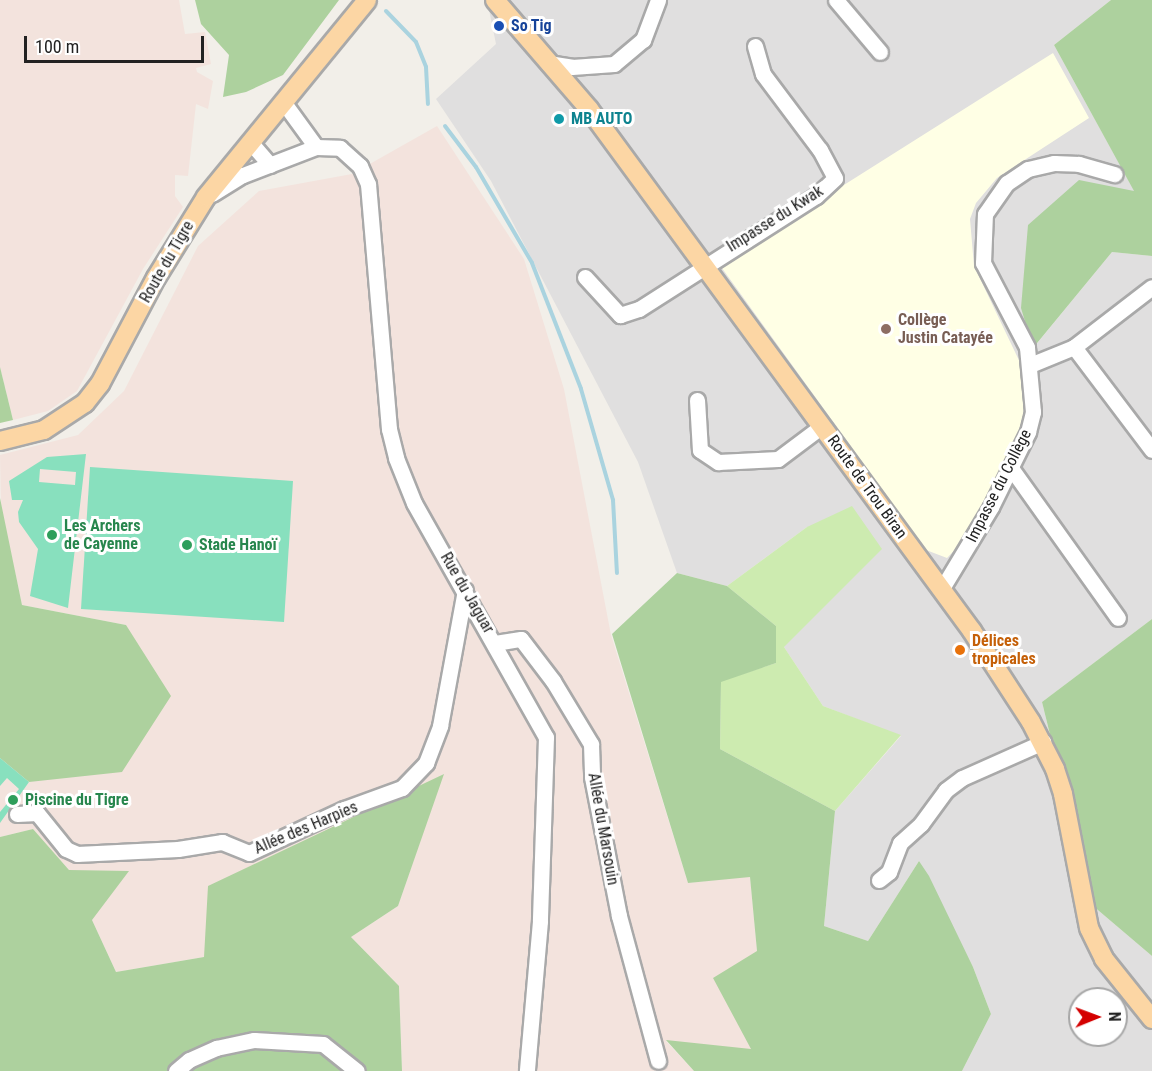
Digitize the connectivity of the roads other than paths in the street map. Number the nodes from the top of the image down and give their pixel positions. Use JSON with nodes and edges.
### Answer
{"nodes":[{"id":1,"x":357,"y":0,"type":"edge"},
{"id":2,"x":366,"y":0,"type":"edge"},
{"id":3,"x":658,"y":0,"type":"edge"},
{"id":4,"x":499,"y":2,"type":"edge"},
{"id":5,"x":840,"y":2,"type":"edge"},
{"id":6,"x":755,"y":46,"type":"dead end"},
{"id":7,"x":880,"y":52,"type":"dead end"},
{"id":8,"x":322,"y":55,"type":"junction"},
{"id":9,"x":548,"y":63,"type":"junction"},
{"id":10,"x":285,"y":103,"type":"junction"},
{"id":11,"x":251,"y":143,"type":"junction"},
{"id":12,"x":316,"y":147,"type":"junction"},
{"id":13,"x":270,"y":165,"type":"junction"},
{"id":14,"x":1115,"y":174,"type":"dead end"},
{"id":15,"x":206,"y":197,"type":"junction"},
{"id":16,"x":705,"y":268,"type":"junction"},
{"id":17,"x":585,"y":277,"type":"dead end"},
{"id":18,"x":1152,"y":287,"type":"edge"},
{"id":19,"x":1074,"y":347,"type":"junction"},
{"id":20,"x":1030,"y":365,"type":"junction"},
{"id":21,"x":697,"y":400,"type":"dead end"},
{"id":22,"x":822,"y":426,"type":"junction"},
{"id":23,"x":0,"y":441,"type":"edge"},
{"id":24,"x":1152,"y":450,"type":"edge"},
{"id":25,"x":1011,"y":468,"type":"junction"},
{"id":26,"x":465,"y":590,"type":"junction"},
{"id":27,"x":941,"y":590,"type":"junction"},
{"id":28,"x":1118,"y":618,"type":"dead end"},
{"id":29,"x":495,"y":643,"type":"junction"},
{"id":30,"x":1043,"y":742,"type":"junction"},
{"id":31,"x":17,"y":814,"type":"dead end"},
{"id":32,"x":879,"y":880,"type":"dead end"},
{"id":33,"x":1152,"y":1019,"type":"edge"},
{"id":34,"x":658,"y":1061,"type":"dead end"},
{"id":35,"x":530,"y":1069,"type":"edge"},
{"id":36,"x":176,"y":1071,"type":"edge"},
{"id":37,"x":357,"y":1071,"type":"edge"}],
"edges":[{"from":1,"to":8,"type":"main road","name":"Route du Tigre"},
{"from":2,"to":8,"type":"main road","name":"Route du Tigre"},
{"from":3,"to":9,"type":"street"},
{"from":4,"to":9,"type":"main road","name":"Route de Trou Biran"},
{"from":5,"to":7,"type":"street"},
{"from":6,"to":16,"type":"street","name":"Impasse du Kwak"},
{"from":8,"to":10,"type":"main road","name":"Route du Tigre"},
{"from":9,"to":16,"type":"main road","name":"Route de Trou Biran"},
{"from":10,"to":11,"type":"main road","name":"Route du Tigre"},
{"from":10,"to":12,"type":"street"},
{"from":11,"to":13,"type":"street"},
{"from":11,"to":15,"type":"main road","name":"Route du Tigre"},
{"from":12,"to":13,"type":"street"},
{"from":12,"to":26,"type":"street","name":"Rue du Jaguar"},
{"from":13,"to":15,"type":"street"},
{"from":14,"to":20,"type":"street","name":"Impasse du Collège"},
{"from":15,"to":23,"type":"main road","name":"Route du Tigre"},
{"from":16,"to":17,"type":"street"},
{"from":16,"to":22,"type":"main road","name":"Route de Trou Biran"},
{"from":18,"to":19,"type":"street"},
{"from":19,"to":20,"type":"street"},
{"from":19,"to":24,"type":"street"},
{"from":20,"to":25,"type":"street","name":"Impasse du Collège"},
{"from":21,"to":22,"type":"street"},
{"from":22,"to":27,"type":"main road","name":"Route de Trou Biran"},
{"from":25,"to":27,"type":"street","name":"Impasse du Collège"},
{"from":25,"to":28,"type":"street"},
{"from":26,"to":29,"type":"street","name":"Rue du Jaguar"},
{"from":26,"to":31,"type":"street","name":"Allée des Harpies"},
{"from":27,"to":30,"type":"main road","name":"Route de Trou Biran"},
{"from":29,"to":34,"type":"street","name":"Allée du Marsouin"},
{"from":29,"to":35,"type":"street","name":"Rue du Jaguar"},
{"from":30,"to":32,"type":"street"},
{"from":30,"to":33,"type":"main road","name":"Route de Trou Biran"},
{"from":36,"to":37,"type":"street"}]}
